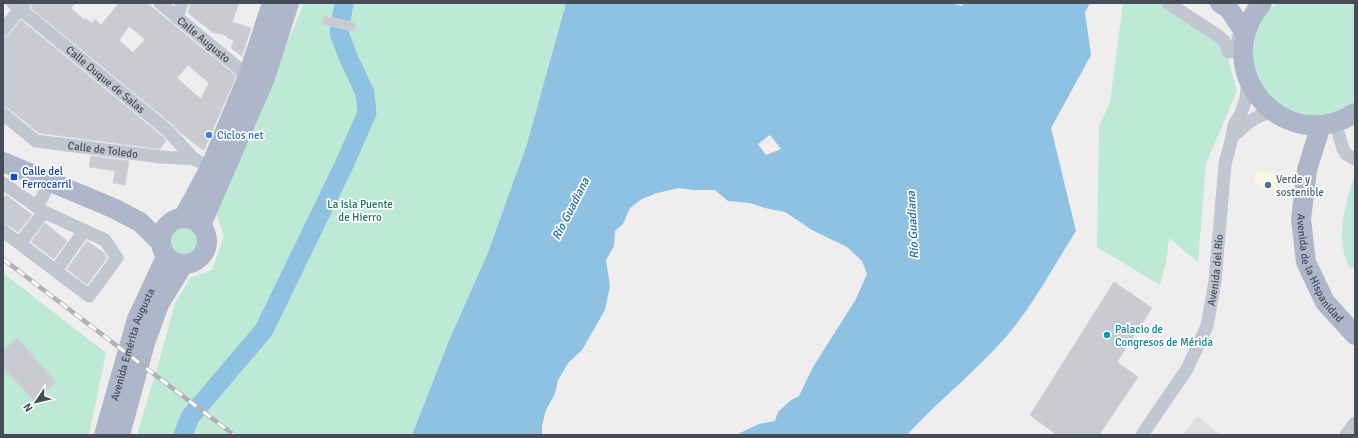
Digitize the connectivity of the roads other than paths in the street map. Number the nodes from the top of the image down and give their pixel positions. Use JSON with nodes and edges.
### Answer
{"nodes":[{"id":1,"x":160,"y":3,"type":"edge"},
{"id":2,"x":182,"y":3,"type":"edge"},
{"id":3,"x":272,"y":3,"type":"edge"},
{"id":4,"x":289,"y":3,"type":"edge"},
{"id":5,"x":1168,"y":3,"type":"edge"},
{"id":6,"x":1211,"y":3,"type":"edge"},
{"id":7,"x":1220,"y":3,"type":"edge"},
{"id":8,"x":1229,"y":3,"type":"edge"},
{"id":9,"x":1256,"y":3,"type":"edge"},
{"id":10,"x":1262,"y":3,"type":"edge"},
{"id":11,"x":19,"y":5,"type":"edge"},
{"id":12,"x":178,"y":18,"type":"junction"},
{"id":13,"x":3,"y":30,"type":"edge"},
{"id":14,"x":1245,"y":33,"type":"junction"},
{"id":15,"x":248,"y":76,"type":"junction"},
{"id":16,"x":1248,"y":79,"type":"junction"},
{"id":17,"x":1274,"y":112,"type":"junction"},
{"id":18,"x":3,"y":114,"type":"edge"},
{"id":19,"x":1340,"y":119,"type":"edge"},
{"id":20,"x":1294,"y":122,"type":"junction"},
{"id":21,"x":1232,"y":136,"type":"junction"},
{"id":22,"x":1355,"y":159,"type":"edge"},
{"id":23,"x":3,"y":162,"type":"edge"},
{"id":24,"x":202,"y":164,"type":"junction"},
{"id":25,"x":1307,"y":170,"type":"junction"},
{"id":26,"x":50,"y":182,"type":"junction"},
{"id":27,"x":5,"y":189,"type":"edge"},
{"id":28,"x":41,"y":210,"type":"junction"},
{"id":29,"x":175,"y":221,"type":"junction"},
{"id":30,"x":140,"y":222,"type":"junction"},
{"id":31,"x":201,"y":225,"type":"junction"},
{"id":32,"x":3,"y":231,"type":"edge"},
{"id":33,"x":84,"y":231,"type":"junction"},
{"id":34,"x":20,"y":243,"type":"junction"},
{"id":35,"x":170,"y":255,"type":"junction"},
{"id":36,"x":56,"y":270,"type":"junction"},
{"id":37,"x":1355,"y":335,"type":"edge"},
{"id":38,"x":1355,"y":423,"type":"edge"},
{"id":39,"x":104,"y":435,"type":"edge"},
{"id":40,"x":120,"y":435,"type":"edge"},
{"id":41,"x":1142,"y":435,"type":"edge"},
{"id":42,"x":1346,"y":435,"type":"edge"}],
"edges":[{"from":1,"to":12,"type":"street","name":"Calle Augusto"},
{"from":2,"to":12,"type":"street"},
{"from":3,"to":15,"type":"main road"},
{"from":4,"to":31,"type":"main road"},
{"from":5,"to":6,"type":"street"},
{"from":7,"to":14,"type":"main road"},
{"from":8,"to":9,"type":"street"},
{"from":10,"to":14,"type":"main road"},
{"from":11,"to":13,"type":"street"},
{"from":11,"to":24,"type":"street","name":"Calle Duque de Salas"},
{"from":12,"to":15,"type":"street","name":"Calle Augusto"},
{"from":14,"to":16,"type":"main road"},
{"from":15,"to":24,"type":"main road"},
{"from":16,"to":17,"type":"main road"},
{"from":16,"to":21,"type":"street","name":"Avenida del Río"},
{"from":17,"to":20,"type":"main road"},
{"from":17,"to":21,"type":"street"},
{"from":18,"to":24,"type":"street","name":"Calle de Toledo"},
{"from":19,"to":20,"type":"main road"},
{"from":19,"to":22,"type":"street"},
{"from":19,"to":25,"type":"main road","name":"Avenida de la Hispanidad"},
{"from":20,"to":25,"type":"main road","name":"Avenida de la Hispanidad"},
{"from":21,"to":41,"type":"street","name":"Avenida del Río"},
{"from":23,"to":26,"type":"main road"},
{"from":24,"to":29,"type":"main road"},
{"from":25,"to":37,"type":"main road","name":"Avenida de la Hispanidad"},
{"from":26,"to":28,"type":"street"},
{"from":26,"to":30,"type":"main road"},
{"from":27,"to":28,"type":"street"},
{"from":28,"to":33,"type":"street"},
{"from":28,"to":34,"type":"street"},
{"from":29,"to":30,"type":"main road"},
{"from":29,"to":31,"type":"main road"},
{"from":29,"to":35,"type":"main road"},
{"from":30,"to":35,"type":"main road"},
{"from":31,"to":35,"type":"main road"},
{"from":32,"to":34,"type":"street"},
{"from":33,"to":36,"type":"street"},
{"from":33,"to":36,"type":"street"},
{"from":34,"to":36,"type":"street"},
{"from":35,"to":39,"type":"main road","name":"Avenida Emérita Augusta"},
{"from":35,"to":40,"type":"main road","name":"Avenida Emérita Augusta"},
{"from":38,"to":42,"type":"street"}]}
